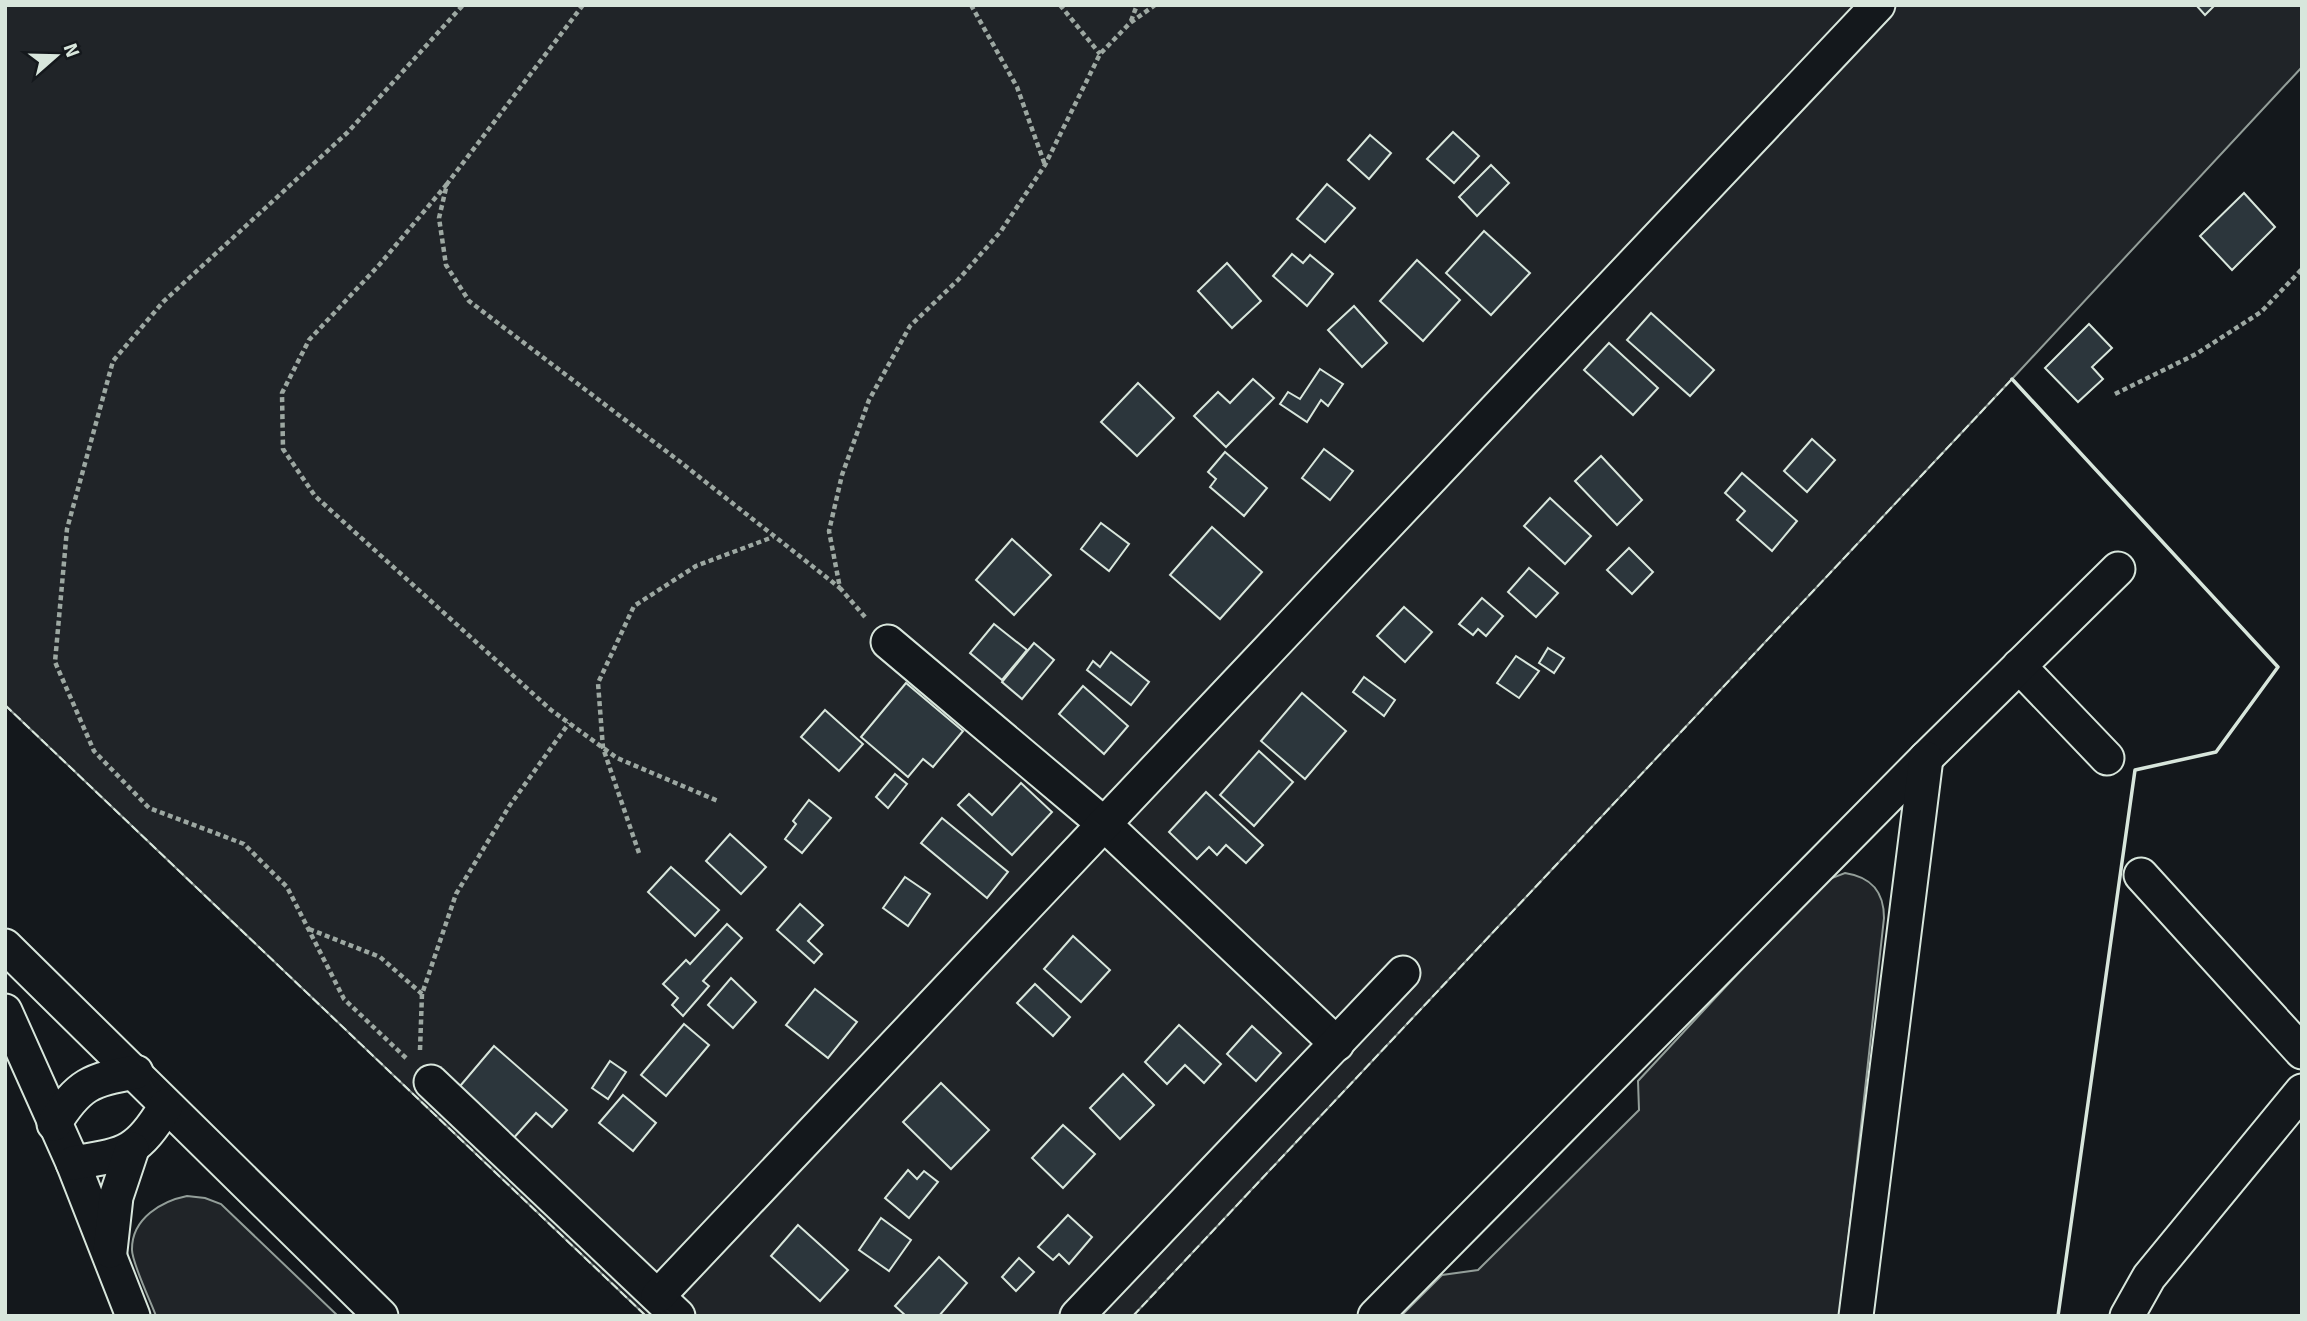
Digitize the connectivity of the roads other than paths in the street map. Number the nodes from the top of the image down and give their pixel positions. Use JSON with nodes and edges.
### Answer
{"nodes":[{"id":1,"x":1878,"y":5,"type":"edge"},
{"id":2,"x":2118,"y":569,"type":"dead end"},
{"id":3,"x":888,"y":642,"type":"road end"},
{"id":4,"x":2019,"y":666,"type":"junction"},
{"id":5,"x":1926,"y":758,"type":"junction"},
{"id":6,"x":2107,"y":758,"type":"dead end"},
{"id":7,"x":1104,"y":824,"type":"junction"},
{"id":8,"x":2141,"y":875,"type":"dead end"},
{"id":9,"x":5,"y":946,"type":"edge"},
{"id":10,"x":1403,"y":973,"type":"dead end"},
{"id":11,"x":17,"y":974,"type":"edge"},
{"id":12,"x":5,"y":1011,"type":"edge"},
{"id":13,"x":1337,"y":1044,"type":"junction"},
{"id":14,"x":2302,"y":1052,"type":"edge"},
{"id":15,"x":136,"y":1072,"type":"junction"},
{"id":16,"x":426,"y":1077,"type":"road end"},
{"id":17,"x":2302,"y":1091,"type":"edge"},
{"id":18,"x":166,"y":1106,"type":"junction"},
{"id":19,"x":54,"y":1124,"type":"junction"},
{"id":20,"x":132,"y":1149,"type":"junction"},
{"id":21,"x":73,"y":1163,"type":"junction"},
{"id":22,"x":110,"y":1257,"type":"junction"},
{"id":23,"x":668,"y":1306,"type":"edge"},
{"id":24,"x":134,"y":1316,"type":"edge"},
{"id":25,"x":381,"y":1316,"type":"edge"},
{"id":26,"x":1077,"y":1316,"type":"edge"},
{"id":27,"x":1376,"y":1316,"type":"edge"},
{"id":28,"x":1856,"y":1316,"type":"edge"},
{"id":29,"x":2127,"y":1316,"type":"edge"}],
"edges":[{"from":1,"to":7,"type":"street"},
{"from":2,"to":4,"type":"street"},
{"from":3,"to":7,"type":"street"},
{"from":4,"to":5,"type":"street"},
{"from":4,"to":6,"type":"street"},
{"from":5,"to":27,"type":"street"},
{"from":5,"to":28,"type":"street"},
{"from":7,"to":13,"type":"street"},
{"from":7,"to":23,"type":"street"},
{"from":8,"to":14,"type":"street"},
{"from":9,"to":11,"type":"street"},
{"from":10,"to":13,"type":"street"},
{"from":11,"to":15,"type":"street"},
{"from":12,"to":19,"type":"street"},
{"from":13,"to":26,"type":"street"},
{"from":15,"to":18,"type":"street"},
{"from":15,"to":19,"type":"street"},
{"from":16,"to":23,"type":"street"},
{"from":17,"to":29,"type":"street"},
{"from":18,"to":20,"type":"street"},
{"from":18,"to":25,"type":"street"},
{"from":19,"to":21,"type":"street"},
{"from":20,"to":21,"type":"street"},
{"from":20,"to":22,"type":"street"},
{"from":21,"to":22,"type":"street"},
{"from":22,"to":24,"type":"street"}]}
